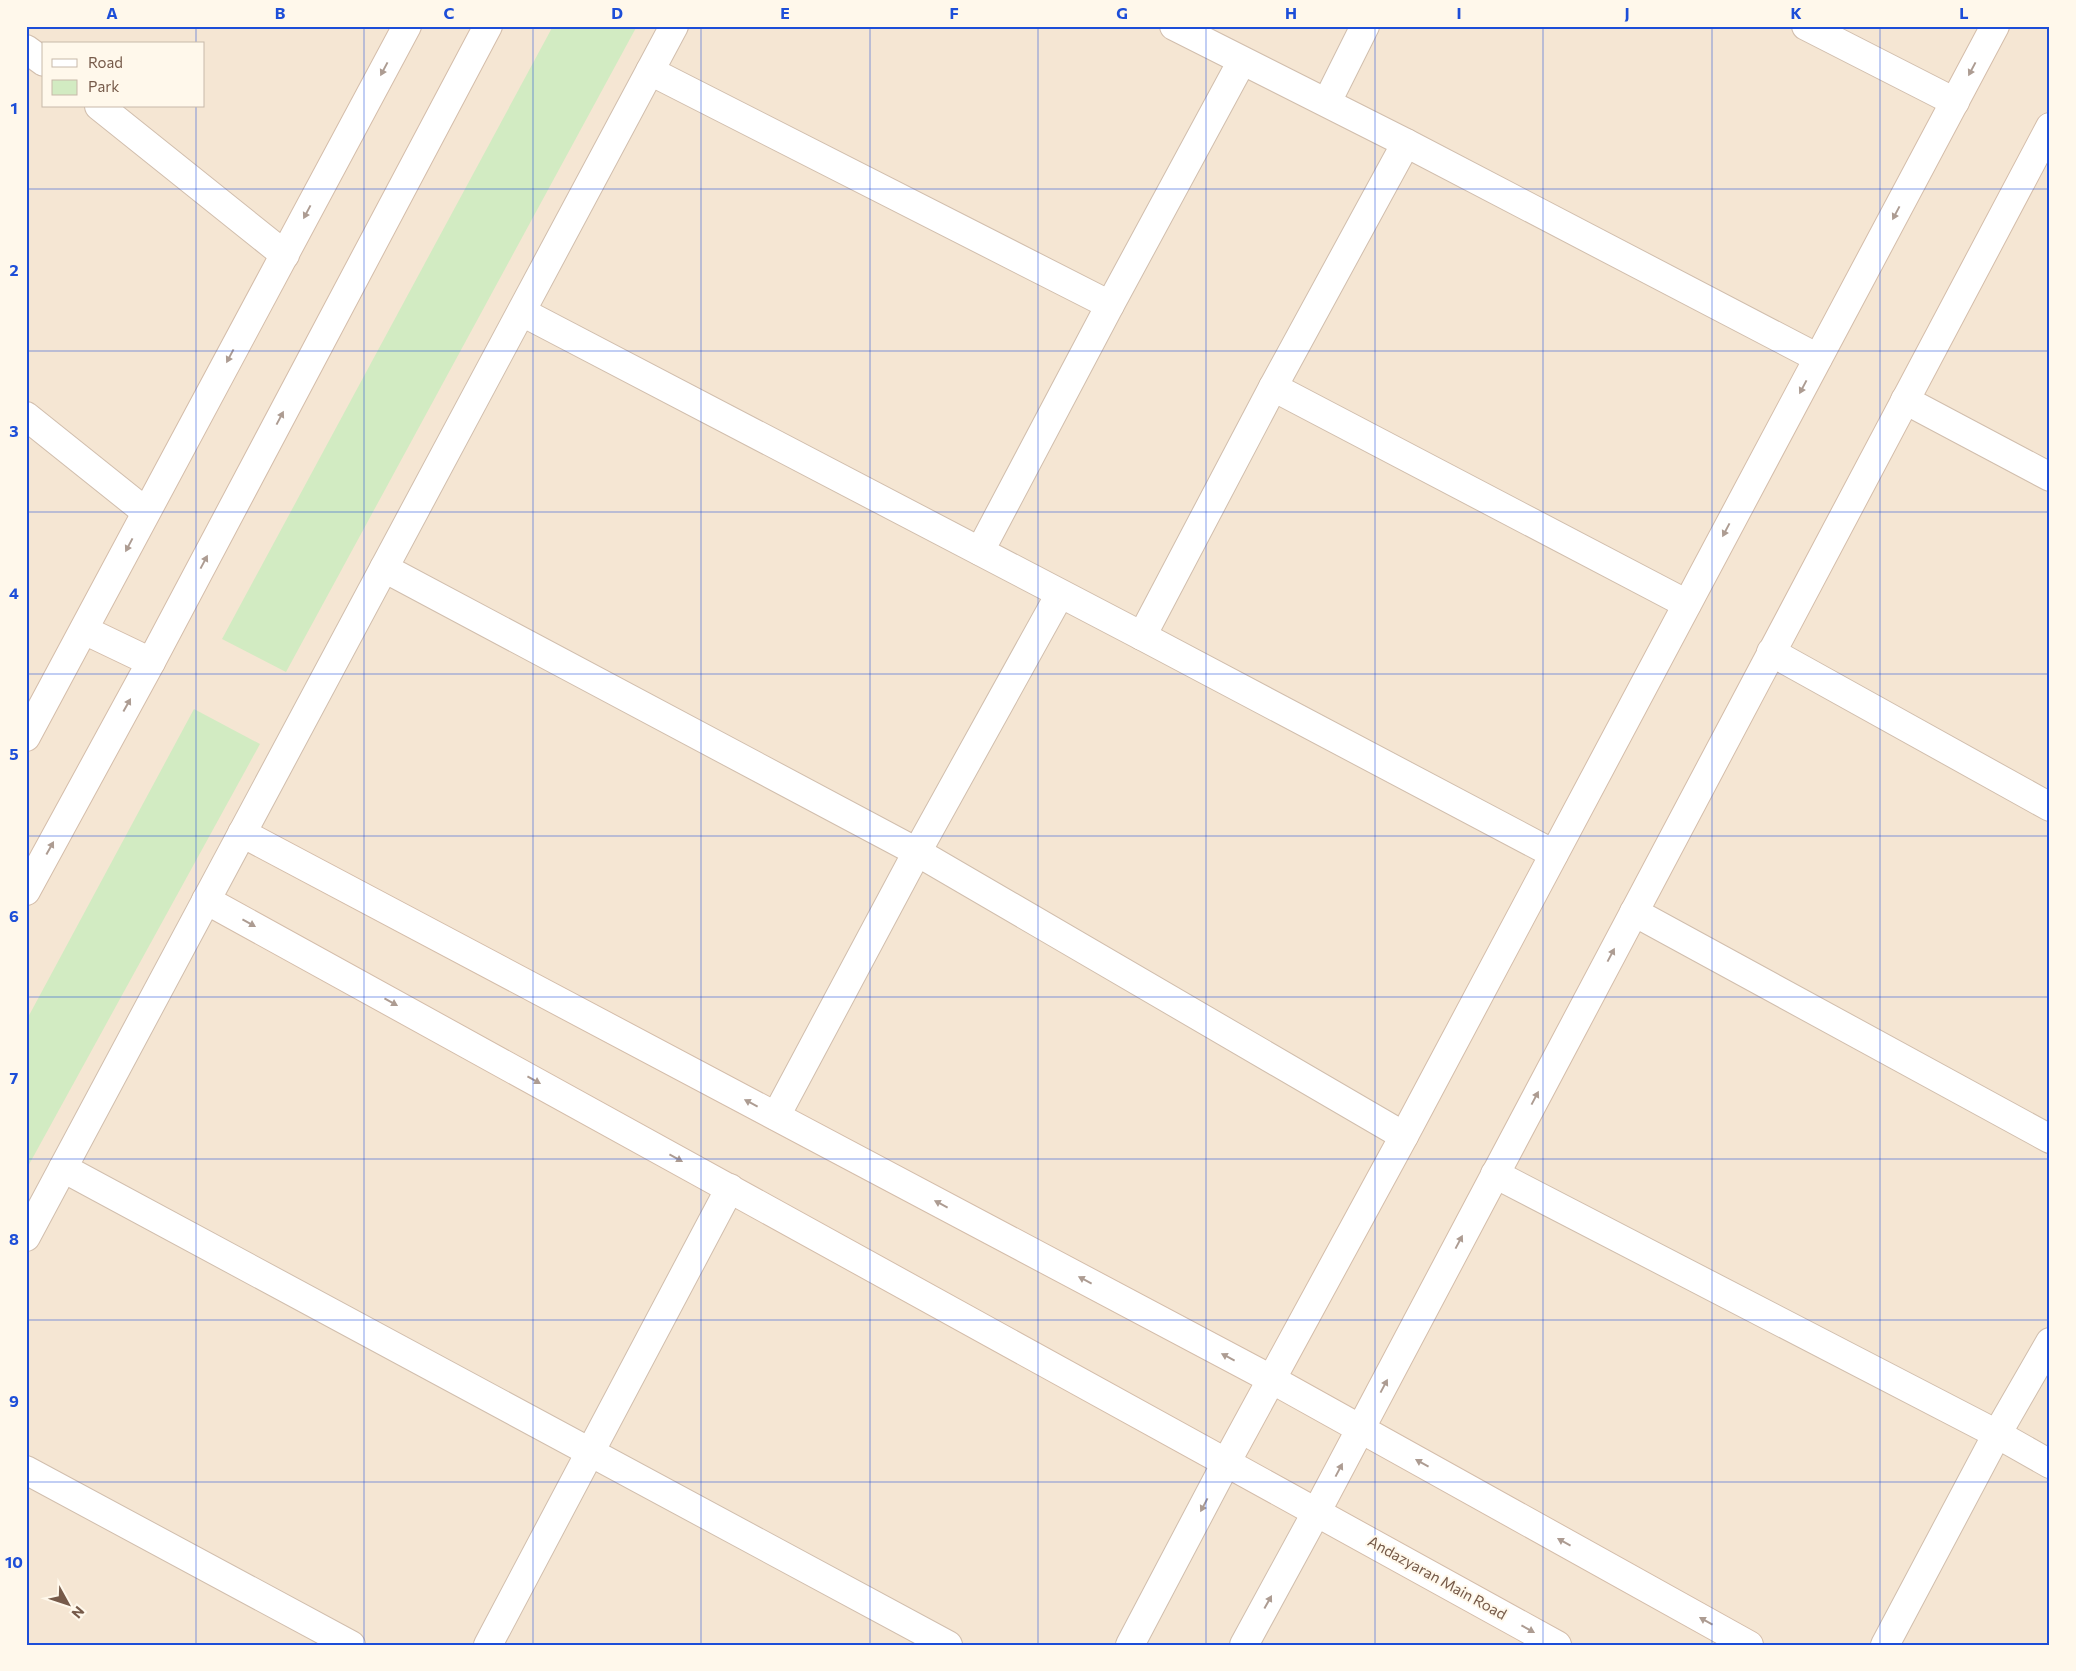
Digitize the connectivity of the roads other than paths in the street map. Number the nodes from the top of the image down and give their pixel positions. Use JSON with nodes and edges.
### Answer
{"nodes":[{"id":1,"x":407,"y":26,"type":"edge"},
{"id":2,"x":488,"y":26,"type":"edge"},
{"id":3,"x":674,"y":26,"type":"edge"},
{"id":4,"x":1174,"y":26,"type":"edge"},
{"id":5,"x":1365,"y":26,"type":"edge"},
{"id":6,"x":1806,"y":26,"type":"edge"},
{"id":7,"x":1995,"y":26,"type":"edge"},
{"id":8,"x":26,"y":48,"type":"edge"},
{"id":9,"x":42,"y":60,"type":"edge"},
{"id":10,"x":1242,"y":61,"type":"junction"},
{"id":11,"x":650,"y":71,"type":"junction"},
{"id":12,"x":1327,"y":102,"type":"junction"},
{"id":13,"x":1955,"y":102,"type":"junction"},
{"id":14,"x":101,"y":108,"type":"edge"},
{"id":15,"x":2046,"y":142,"type":"edge"},
{"id":16,"x":1406,"y":143,"type":"junction"},
{"id":17,"x":285,"y":255,"type":"junction"},
{"id":18,"x":1110,"y":305,"type":"junction"},
{"id":19,"x":522,"y":312,"type":"junction"},
{"id":20,"x":1818,"y":358,"type":"junction"},
{"id":21,"x":1274,"y":387,"type":"junction"},
{"id":22,"x":1905,"y":400,"type":"junction"},
{"id":23,"x":26,"y":416,"type":"edge"},
{"id":24,"x":2050,"y":478,"type":"edge"},
{"id":25,"x":146,"y":512,"type":"junction"},
{"id":26,"x":980,"y":552,"type":"junction"},
{"id":27,"x":384,"y":568,"type":"junction"},
{"id":28,"x":1060,"y":594,"type":"junction"},
{"id":29,"x":1687,"y":604,"type":"junction"},
{"id":30,"x":84,"y":630,"type":"junction"},
{"id":31,"x":1142,"y":636,"type":"junction"},
{"id":32,"x":1771,"y":652,"type":"junction"},
{"id":33,"x":151,"y":662,"type":"junction"},
{"id":34,"x":26,"y":738,"type":"edge"},
{"id":35,"x":2050,"y":807,"type":"edge"},
{"id":36,"x":242,"y":833,"type":"junction"},
{"id":37,"x":917,"y":852,"type":"junction"},
{"id":38,"x":1554,"y":854,"type":"junction"},
{"id":39,"x":26,"y":890,"type":"edge"},
{"id":40,"x":206,"y":900,"type":"junction"},
{"id":41,"x":1634,"y":912,"type":"junction"},
{"id":42,"x":776,"y":1116,"type":"junction"},
{"id":43,"x":1404,"y":1136,"type":"junction"},
{"id":44,"x":2050,"y":1139,"type":"edge"},
{"id":45,"x":63,"y":1168,"type":"junction"},
{"id":46,"x":1496,"y":1174,"type":"junction"},
{"id":47,"x":730,"y":1188,"type":"junction"},
{"id":48,"x":26,"y":1237,"type":"edge"},
{"id":49,"x":2050,"y":1342,"type":"edge"},
{"id":50,"x":1272,"y":1379,"type":"junction"},
{"id":51,"x":1361,"y":1429,"type":"junction"},
{"id":52,"x":1997,"y":1434,"type":"junction"},
{"id":53,"x":590,"y":1452,"type":"junction"},
{"id":54,"x":1227,"y":1462,"type":"junction"},
{"id":55,"x":2050,"y":1464,"type":"edge"},
{"id":56,"x":26,"y":1470,"type":"edge"},
{"id":57,"x":1317,"y":1511,"type":"junction"},
{"id":58,"x":350,"y":1645,"type":"edge"},
{"id":59,"x":488,"y":1645,"type":"edge"},
{"id":60,"x":948,"y":1645,"type":"edge"},
{"id":61,"x":1130,"y":1645,"type":"edge"},
{"id":62,"x":1244,"y":1645,"type":"edge"},
{"id":63,"x":1557,"y":1645,"type":"edge"},
{"id":64,"x":1748,"y":1645,"type":"edge"},
{"id":65,"x":1885,"y":1645,"type":"edge"}],
"edges":[{"from":1,"to":17,"type":"street","one_way":true},
{"from":33,"to":2,"type":"street","one_way":true},
{"from":3,"to":11,"type":"street"},
{"from":4,"to":10,"type":"street"},
{"from":5,"to":12,"type":"street"},
{"from":6,"to":13,"type":"street"},
{"from":7,"to":13,"type":"street","one_way":true},
{"from":8,"to":9,"type":"street"},
{"from":10,"to":12,"type":"street"},
{"from":10,"to":18,"type":"street"},
{"from":11,"to":18,"type":"street"},
{"from":11,"to":19,"type":"street"},
{"from":12,"to":16,"type":"street"},
{"from":13,"to":20,"type":"street","one_way":true},
{"from":14,"to":17,"type":"street"},
{"from":15,"to":22,"type":"street"},
{"from":16,"to":20,"type":"street"},
{"from":16,"to":21,"type":"street"},
{"from":17,"to":25,"type":"street","one_way":true},
{"from":18,"to":26,"type":"street"},
{"from":19,"to":26,"type":"street"},
{"from":19,"to":27,"type":"street"},
{"from":20,"to":29,"type":"street","one_way":true},
{"from":21,"to":29,"type":"street"},
{"from":21,"to":31,"type":"street"},
{"from":22,"to":24,"type":"street"},
{"from":22,"to":32,"type":"street"},
{"from":23,"to":25,"type":"street"},
{"from":25,"to":30,"type":"street","one_way":true},
{"from":26,"to":28,"type":"street"},
{"from":27,"to":36,"type":"street"},
{"from":27,"to":37,"type":"street"},
{"from":28,"to":31,"type":"street"},
{"from":28,"to":37,"type":"street"},
{"from":29,"to":38,"type":"street"},
{"from":30,"to":33,"type":"street"},
{"from":30,"to":34,"type":"street"},
{"from":31,"to":38,"type":"street"},
{"from":32,"to":35,"type":"street"},
{"from":32,"to":41,"type":"street"},
{"from":39,"to":33,"type":"street","one_way":true},
{"from":36,"to":40,"type":"street"},
{"from":42,"to":36,"type":"street","one_way":true},
{"from":37,"to":42,"type":"street"},
{"from":37,"to":43,"type":"street"},
{"from":38,"to":43,"type":"street"},
{"from":40,"to":45,"type":"street"},
{"from":40,"to":47,"type":"street","name":"Andazyaran Main Road","one_way":true},
{"from":41,"to":44,"type":"street"},
{"from":46,"to":41,"type":"street","one_way":true},
{"from":50,"to":42,"type":"street","one_way":true},
{"from":43,"to":50,"type":"street"},
{"from":45,"to":48,"type":"street"},
{"from":45,"to":53,"type":"street"},
{"from":51,"to":46,"type":"street","one_way":true},
{"from":46,"to":52,"type":"street"},
{"from":47,"to":53,"type":"street"},
{"from":47,"to":54,"type":"street","name":"Andazyaran Main Road"},
{"from":49,"to":52,"type":"street"},
{"from":50,"to":51,"type":"street"},
{"from":50,"to":54,"type":"street"},
{"from":57,"to":51,"type":"street","one_way":true},
{"from":64,"to":51,"type":"street","one_way":true},
{"from":52,"to":55,"type":"street"},
{"from":52,"to":65,"type":"street"},
{"from":53,"to":59,"type":"street"},
{"from":53,"to":60,"type":"street"},
{"from":54,"to":57,"type":"street","name":"Andazyaran Main Road"},
{"from":54,"to":61,"type":"street","one_way":true},
{"from":56,"to":58,"type":"street"},
{"from":62,"to":57,"type":"street","one_way":true},
{"from":57,"to":63,"type":"street","name":"Andazyaran Main Road","one_way":true}]}
